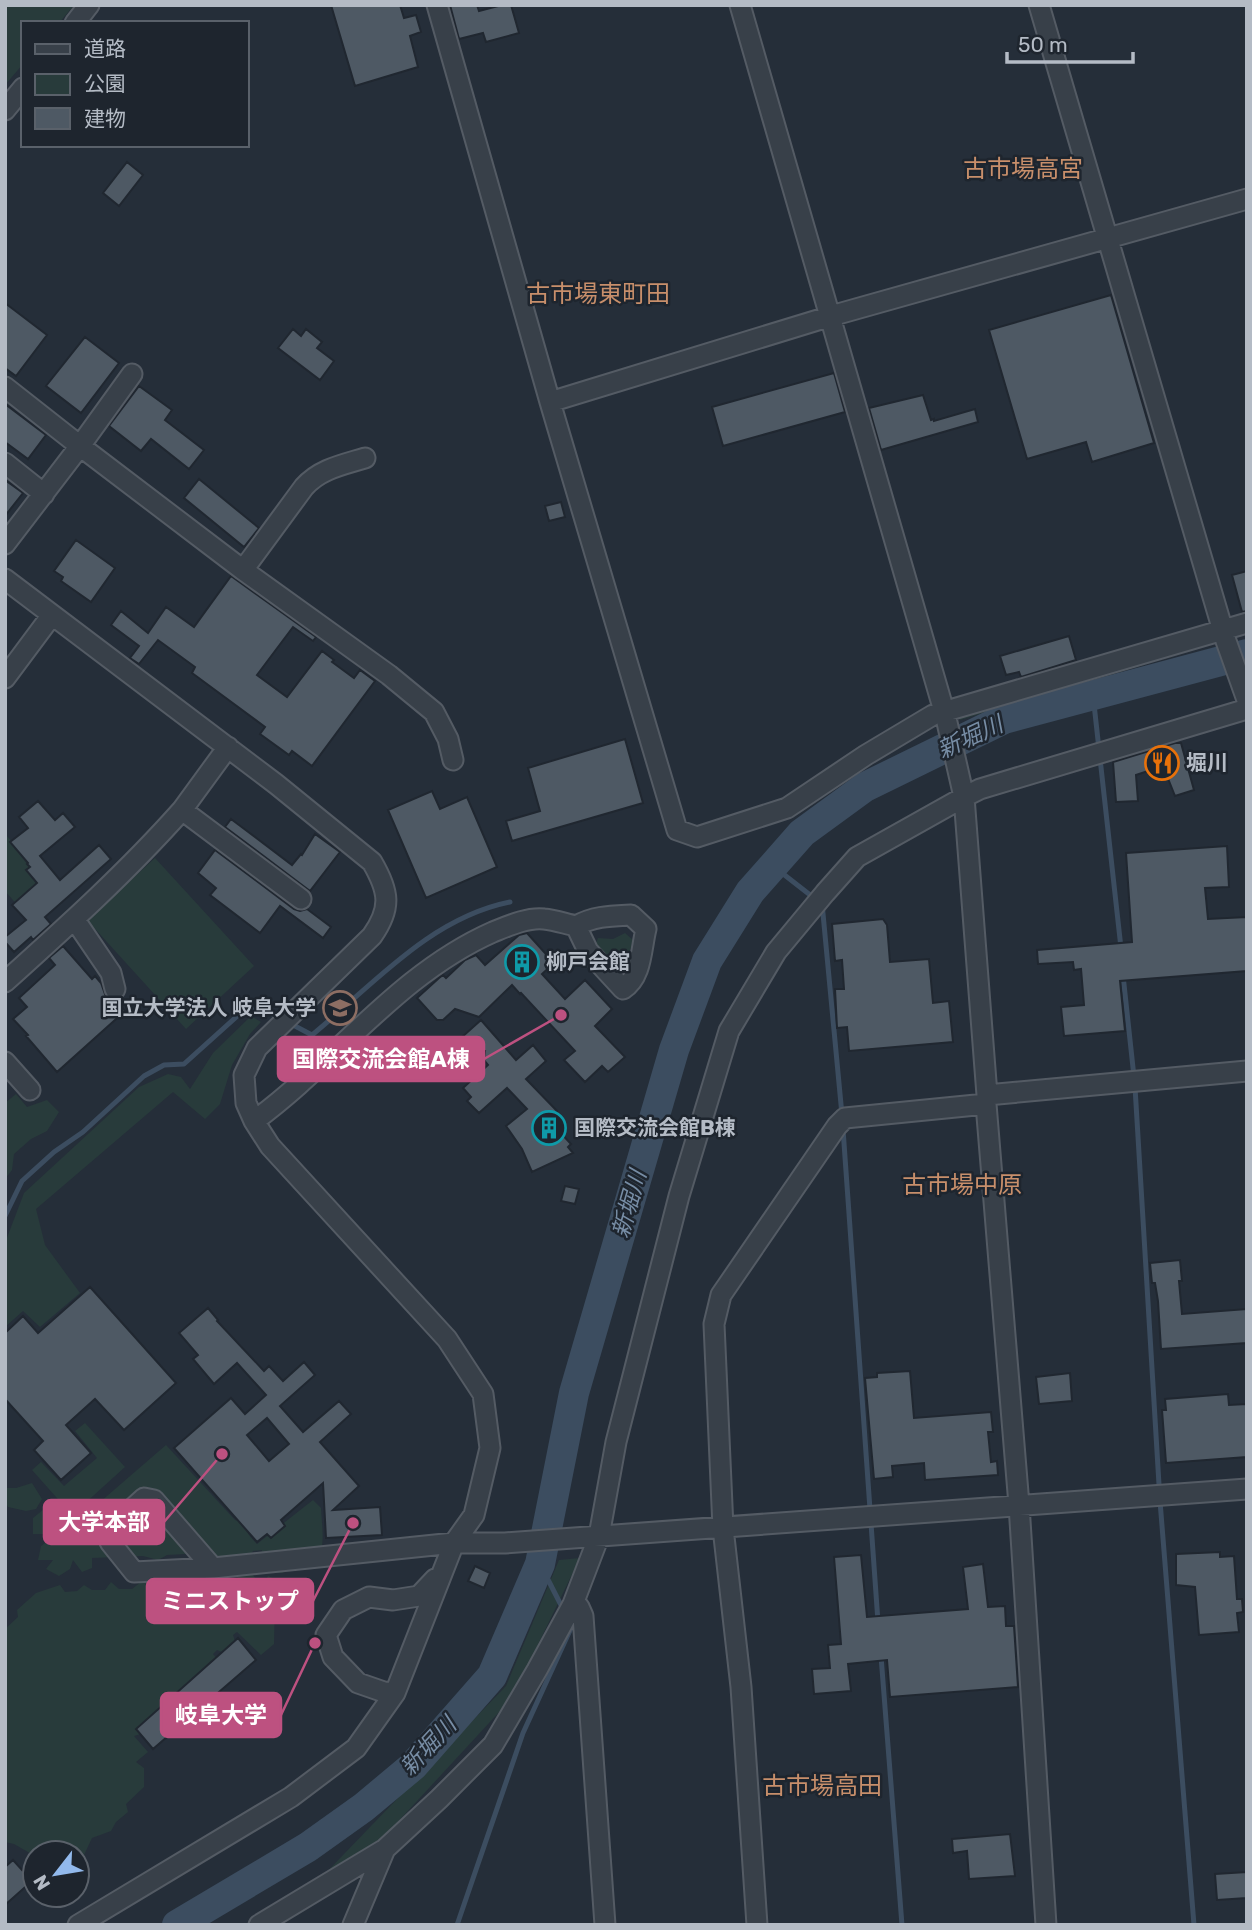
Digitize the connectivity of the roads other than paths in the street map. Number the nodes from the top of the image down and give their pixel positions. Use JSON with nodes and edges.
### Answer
{"nodes":[{"id":1,"x":89,"y":5,"type":"edge"},
{"id":2,"x":437,"y":5,"type":"edge"},
{"id":3,"x":740,"y":5,"type":"edge"},
{"id":4,"x":1039,"y":5,"type":"edge"},
{"id":5,"x":77,"y":21,"type":"edge"},
{"id":6,"x":21,"y":90,"type":"edge"},
{"id":7,"x":5,"y":110,"type":"edge"},
{"id":8,"x":1247,"y":199,"type":"edge"},
{"id":9,"x":1107,"y":240,"type":"junction"},
{"id":10,"x":831,"y":316,"type":"junction"},
{"id":11,"x":132,"y":374,"type":"dead end"},
{"id":12,"x":5,"y":387,"type":"edge"},
{"id":13,"x":550,"y":402,"type":"junction"},
{"id":14,"x":80,"y":446,"type":"junction"},
{"id":15,"x":365,"y":458,"type":"dead end"},
{"id":16,"x":5,"y":463,"type":"edge"},
{"id":17,"x":44,"y":494,"type":"junction"},
{"id":18,"x":5,"y":544,"type":"edge"},
{"id":19,"x":243,"y":570,"type":"junction"},
{"id":20,"x":5,"y":579,"type":"edge"},
{"id":21,"x":52,"y":615,"type":"junction"},
{"id":22,"x":1247,"y":623,"type":"edge"},
{"id":23,"x":1225,"y":635,"type":"junction"},
{"id":24,"x":5,"y":678,"type":"edge"},
{"id":25,"x":1247,"y":699,"type":"edge"},
{"id":26,"x":1247,"y":709,"type":"edge"},
{"id":27,"x":944,"y":715,"type":"junction"},
{"id":28,"x":228,"y":747,"type":"junction"},
{"id":29,"x":453,"y":760,"type":"dead end"},
{"id":30,"x":963,"y":793,"type":"junction"},
{"id":31,"x":182,"y":810,"type":"junction"},
{"id":32,"x":301,"y":899,"type":"dead end"},
{"id":33,"x":75,"y":920,"type":"junction"},
{"id":34,"x":576,"y":926,"type":"dead end"},
{"id":35,"x":5,"y":982,"type":"edge"},
{"id":36,"x":115,"y":989,"type":"dead end"},
{"id":37,"x":5,"y":1062,"type":"edge"},
{"id":38,"x":1247,"y":1071,"type":"edge"},
{"id":39,"x":30,"y":1090,"type":"dead end"},
{"id":40,"x":987,"y":1100,"type":"junction"},
{"id":41,"x":254,"y":1121,"type":"junction"},
{"id":42,"x":1247,"y":1489,"type":"edge"},
{"id":43,"x":1018,"y":1505,"type":"junction"},
{"id":44,"x":723,"y":1528,"type":"junction"},
{"id":45,"x":595,"y":1536,"type":"junction"},
{"id":46,"x":454,"y":1543,"type":"junction"},
{"id":47,"x":213,"y":1568,"type":"junction"},
{"id":48,"x":442,"y":1572,"type":"junction"},
{"id":49,"x":573,"y":1604,"type":"junction"},
{"id":50,"x":395,"y":1693,"type":"junction"},
{"id":51,"x":385,"y":1849,"type":"junction"},
{"id":52,"x":78,"y":1925,"type":"edge"},
{"id":53,"x":259,"y":1925,"type":"edge"},
{"id":54,"x":353,"y":1925,"type":"edge"},
{"id":55,"x":606,"y":1925,"type":"edge"},
{"id":56,"x":757,"y":1925,"type":"edge"},
{"id":57,"x":1046,"y":1925,"type":"edge"}],
"edges":[{"from":1,"to":5,"type":"street"},
{"from":2,"to":13,"type":"street"},
{"from":3,"to":10,"type":"street"},
{"from":4,"to":9,"type":"street"},
{"from":6,"to":7,"type":"street"},
{"from":8,"to":9,"type":"street"},
{"from":9,"to":10,"type":"street"},
{"from":9,"to":23,"type":"street"},
{"from":10,"to":13,"type":"street"},
{"from":10,"to":27,"type":"street"},
{"from":11,"to":14,"type":"street"},
{"from":12,"to":14,"type":"street"},
{"from":13,"to":27,"type":"street"},
{"from":14,"to":17,"type":"street"},
{"from":14,"to":19,"type":"street"},
{"from":15,"to":19,"type":"street"},
{"from":16,"to":17,"type":"street"},
{"from":17,"to":18,"type":"street"},
{"from":19,"to":29,"type":"street"},
{"from":20,"to":21,"type":"street"},
{"from":21,"to":24,"type":"street"},
{"from":21,"to":28,"type":"street"},
{"from":22,"to":23,"type":"street"},
{"from":23,"to":25,"type":"street"},
{"from":23,"to":27,"type":"street"},
{"from":26,"to":30,"type":"street"},
{"from":27,"to":30,"type":"street"},
{"from":28,"to":31,"type":"street"},
{"from":28,"to":41,"type":"street"},
{"from":30,"to":40,"type":"street"},
{"from":30,"to":45,"type":"street"},
{"from":31,"to":32,"type":"street"},
{"from":31,"to":33,"type":"street"},
{"from":33,"to":35,"type":"street"},
{"from":33,"to":36,"type":"street"},
{"from":34,"to":41,"type":"street"},
{"from":37,"to":39,"type":"street"},
{"from":38,"to":40,"type":"street"},
{"from":40,"to":43,"type":"street"},
{"from":40,"to":44,"type":"street"},
{"from":41,"to":46,"type":"street"},
{"from":42,"to":43,"type":"street"},
{"from":43,"to":44,"type":"street"},
{"from":43,"to":57,"type":"street"},
{"from":44,"to":45,"type":"street"},
{"from":44,"to":56,"type":"street"},
{"from":45,"to":46,"type":"street"},
{"from":45,"to":49,"type":"street"},
{"from":46,"to":47,"type":"street"},
{"from":46,"to":48,"type":"street"},
{"from":47,"to":47,"type":"street"},
{"from":48,"to":50,"type":"street"},
{"from":48,"to":50,"type":"street"},
{"from":49,"to":51,"type":"street"},
{"from":49,"to":55,"type":"street"},
{"from":50,"to":52,"type":"street"},
{"from":51,"to":53,"type":"street"},
{"from":51,"to":54,"type":"street"}]}
